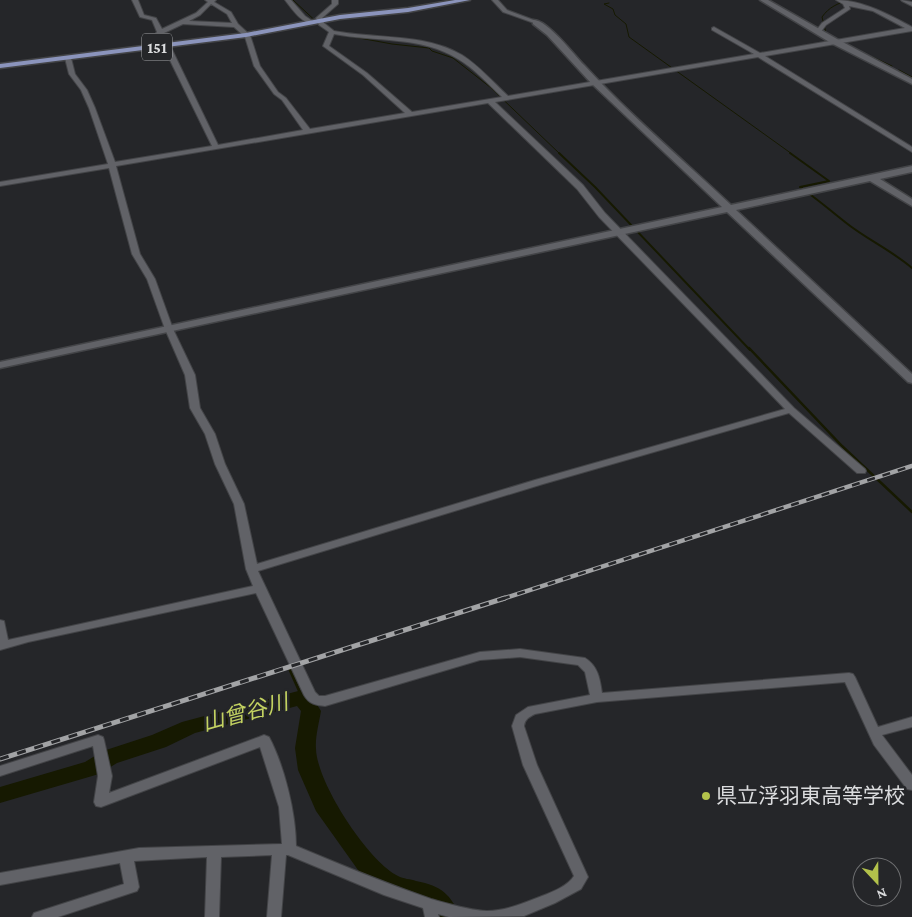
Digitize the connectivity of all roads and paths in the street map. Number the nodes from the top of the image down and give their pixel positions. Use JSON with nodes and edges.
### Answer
{"nodes":[{"id":1,"x":135,"y":0,"type":"edge"},
{"id":2,"x":211,"y":0,"type":"edge"},
{"id":3,"x":288,"y":0,"type":"edge"},
{"id":4,"x":335,"y":0,"type":"edge"},
{"id":5,"x":467,"y":0,"type":"edge"},
{"id":6,"x":495,"y":0,"type":"edge"},
{"id":7,"x":763,"y":0,"type":"edge"},
{"id":8,"x":904,"y":0,"type":"edge"},
{"id":9,"x":453,"y":1,"type":"edge"},
{"id":10,"x":842,"y":2,"type":"edge"},
{"id":11,"x":912,"y":4,"type":"edge"},
{"id":12,"x":181,"y":22,"type":"junction"},
{"id":13,"x":315,"y":22,"type":"junction"},
{"id":14,"x":536,"y":22,"type":"joint"},
{"id":15,"x":236,"y":25,"type":"junction"},
{"id":16,"x":714,"y":29,"type":"dead end"},
{"id":17,"x":911,"y":29,"type":"edge"},
{"id":18,"x":332,"y":32,"type":"junction"},
{"id":19,"x":818,"y":32,"type":"junction"},
{"id":20,"x":159,"y":33,"type":"junction"},
{"id":21,"x":246,"y":35,"type":"junction"},
{"id":22,"x":837,"y":41,"type":"junction"},
{"id":23,"x":168,"y":45,"type":"junction"},
{"id":24,"x":758,"y":54,"type":"junction"},
{"id":25,"x":68,"y":58,"type":"junction"},
{"id":26,"x":0,"y":66,"type":"edge"},
{"id":27,"x":594,"y":82,"type":"junction"},
{"id":28,"x":912,"y":82,"type":"edge"},
{"id":29,"x":506,"y":98,"type":"junction"},
{"id":30,"x":490,"y":101,"type":"junction"},
{"id":31,"x":410,"y":114,"type":"junction"},
{"id":32,"x":308,"y":132,"type":"junction"},
{"id":33,"x":216,"y":146,"type":"junction"},
{"id":34,"x":912,"y":150,"type":"edge"},
{"id":35,"x":110,"y":164,"type":"junction"},
{"id":36,"x":912,"y":168,"type":"edge"},
{"id":37,"x":871,"y":177,"type":"junction"},
{"id":38,"x":0,"y":184,"type":"edge"},
{"id":39,"x":912,"y":203,"type":"edge"},
{"id":40,"x":727,"y":207,"type":"junction"},
{"id":41,"x":618,"y":230,"type":"junction"},
{"id":42,"x":169,"y":329,"type":"junction"},
{"id":43,"x":0,"y":364,"type":"edge"},
{"id":44,"x":912,"y":380,"type":"edge"},
{"id":45,"x":791,"y":410,"type":"junction"},
{"id":46,"x":861,"y":471,"type":"dead end"},
{"id":47,"x":252,"y":568,"type":"junction"},
{"id":48,"x":260,"y":588,"type":"junction"},
{"id":49,"x":0,"y":624,"type":"edge"},
{"id":50,"x":1,"y":646,"type":"edge"},
{"id":51,"x":597,"y":698,"type":"junction"},
{"id":52,"x":912,"y":722,"type":"edge"},
{"id":53,"x":874,"y":732,"type":"junction"},
{"id":54,"x":0,"y":771,"type":"edge"},
{"id":55,"x":912,"y":785,"type":"edge"},
{"id":56,"x":284,"y":849,"type":"junction"},
{"id":57,"x":214,"y":852,"type":"junction"},
{"id":58,"x":126,"y":856,"type":"junction"},
{"id":59,"x":0,"y":879,"type":"edge"},
{"id":60,"x":438,"y":910,"type":"edge"},
{"id":61,"x":39,"y":917,"type":"edge"},
{"id":62,"x":212,"y":917,"type":"edge"},
{"id":63,"x":274,"y":917,"type":"edge"}],
"edges":[{"from":1,"to":20,"type":"street"},
{"from":2,"to":12,"type":"street"},
{"from":2,"to":15,"type":"street"},
{"from":3,"to":13,"type":"street"},
{"from":4,"to":13,"type":"street"},
{"from":5,"to":9,"type":"main road","number":"151"},
{"from":6,"to":14,"type":"street"},
{"from":7,"to":19,"type":"street"},
{"from":8,"to":11,"type":"street"},
{"from":9,"to":13,"type":"main road","number":"151"},
{"from":10,"to":17,"type":"street"},
{"from":10,"to":19,"type":"street"},
{"from":12,"to":15,"type":"street"},
{"from":12,"to":20,"type":"street"},
{"from":13,"to":18,"type":"street"},
{"from":13,"to":21,"type":"main road","number":"151"},
{"from":14,"to":27,"type":"street"},
{"from":15,"to":21,"type":"street"},
{"from":16,"to":24,"type":"street"},
{"from":17,"to":22,"type":"street"},
{"from":18,"to":29,"type":"street"},
{"from":18,"to":31,"type":"street"},
{"from":19,"to":22,"type":"street"},
{"from":20,"to":23,"type":"street"},
{"from":21,"to":23,"type":"main road","number":"151"},
{"from":21,"to":32,"type":"street"},
{"from":22,"to":24,"type":"street"},
{"from":22,"to":28,"type":"street"},
{"from":23,"to":25,"type":"main road","number":"151"},
{"from":23,"to":33,"type":"street"},
{"from":24,"to":27,"type":"street"},
{"from":24,"to":34,"type":"street"},
{"from":25,"to":26,"type":"main road","number":"151"},
{"from":25,"to":35,"type":"street"},
{"from":27,"to":29,"type":"street"},
{"from":27,"to":40,"type":"street"},
{"from":29,"to":30,"type":"street"},
{"from":30,"to":31,"type":"street"},
{"from":30,"to":41,"type":"street"},
{"from":31,"to":32,"type":"street"},
{"from":32,"to":33,"type":"street"},
{"from":33,"to":35,"type":"street"},
{"from":35,"to":38,"type":"street"},
{"from":35,"to":42,"type":"street"},
{"from":36,"to":37,"type":"street"},
{"from":37,"to":39,"type":"street"},
{"from":37,"to":40,"type":"street"},
{"from":40,"to":41,"type":"street"},
{"from":40,"to":44,"type":"street"},
{"from":41,"to":42,"type":"street"},
{"from":41,"to":45,"type":"street"},
{"from":42,"to":43,"type":"street"},
{"from":42,"to":47,"type":"street"},
{"from":45,"to":46,"type":"street"},
{"from":45,"to":47,"type":"street"},
{"from":47,"to":48,"type":"street"},
{"from":48,"to":50,"type":"street"},
{"from":48,"to":51,"type":"street"},
{"from":49,"to":50,"type":"street"},
{"from":51,"to":53,"type":"street"},
{"from":51,"to":60,"type":"street"},
{"from":52,"to":53,"type":"street"},
{"from":53,"to":55,"type":"street"},
{"from":54,"to":56,"type":"street"},
{"from":56,"to":57,"type":"street"},
{"from":56,"to":60,"type":"street"},
{"from":56,"to":63,"type":"street"},
{"from":57,"to":58,"type":"street"},
{"from":57,"to":62,"type":"street"},
{"from":58,"to":59,"type":"street"},
{"from":58,"to":61,"type":"street"}]}
